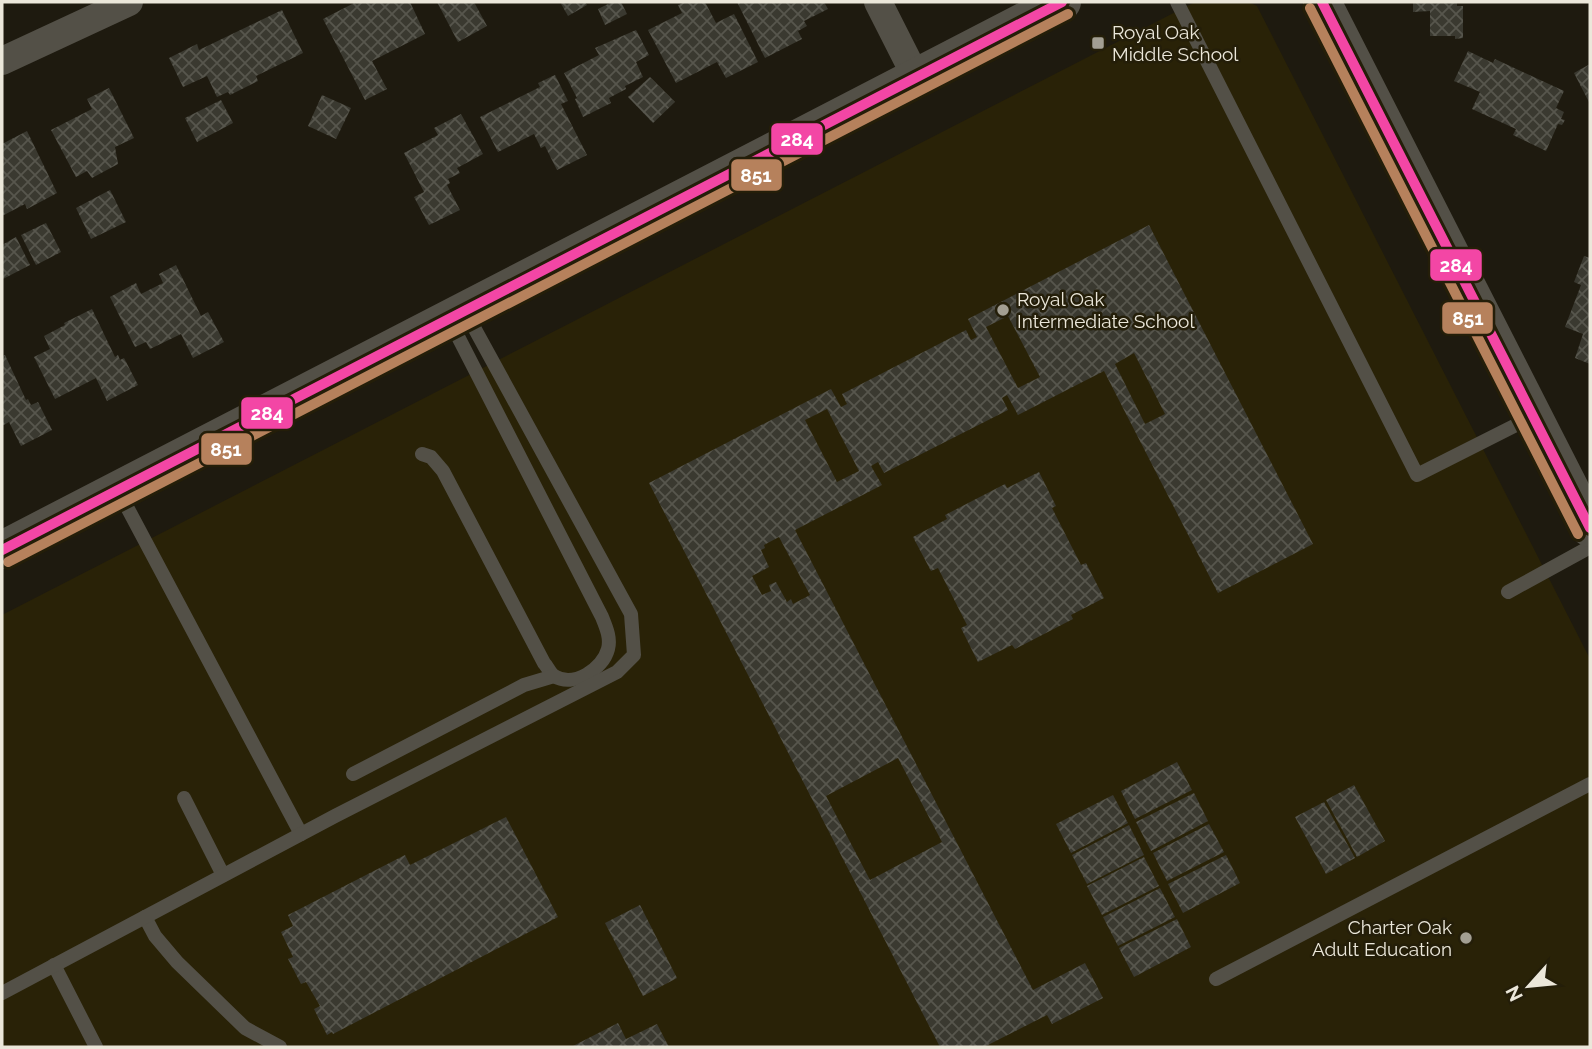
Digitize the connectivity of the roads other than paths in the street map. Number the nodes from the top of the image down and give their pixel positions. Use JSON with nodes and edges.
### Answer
{"nodes":[{"id":1,"x":128,"y":2,"type":"edge"},
{"id":2,"x":878,"y":2,"type":"edge"},
{"id":3,"x":1062,"y":2,"type":"edge"},
{"id":4,"x":1177,"y":2,"type":"edge"},
{"id":5,"x":1322,"y":2,"type":"edge"},
{"id":6,"x":2,"y":61,"type":"edge"},
{"id":7,"x":916,"y":77,"type":"junction"},
{"id":8,"x":456,"y":315,"type":"junction"},
{"id":9,"x":1533,"y":416,"type":"junction"},
{"id":10,"x":422,"y":454,"type":"dead end"},
{"id":11,"x":117,"y":490,"type":"junction"},
{"id":12,"x":1590,"y":528,"type":"edge"},
{"id":13,"x":1590,"y":547,"type":"edge"},
{"id":14,"x":2,"y":550,"type":"edge"},
{"id":15,"x":1508,"y":592,"type":"dead end"},
{"id":16,"x":554,"y":676,"type":"junction"},
{"id":17,"x":353,"y":774,"type":"dead end"},
{"id":18,"x":1590,"y":784,"type":"edge"},
{"id":19,"x":184,"y":798,"type":"dead end"},
{"id":20,"x":301,"y":834,"type":"junction"},
{"id":21,"x":223,"y":875,"type":"junction"},
{"id":22,"x":145,"y":917,"type":"junction"},
{"id":23,"x":54,"y":965,"type":"junction"},
{"id":24,"x":1216,"y":979,"type":"dead end"},
{"id":25,"x":2,"y":993,"type":"edge"},
{"id":26,"x":96,"y":1047,"type":"edge"},
{"id":27,"x":280,"y":1047,"type":"edge"}],
"edges":[{"from":1,"to":6,"type":"street"},
{"from":2,"to":7,"type":"street"},
{"from":3,"to":7,"type":"street"},
{"from":4,"to":9,"type":"lane"},
{"from":5,"to":9,"type":"street"},
{"from":7,"to":8,"type":"street"},
{"from":8,"to":11,"type":"street"},
{"from":8,"to":16,"type":"lane"},
{"from":8,"to":20,"type":"lane"},
{"from":9,"to":12,"type":"street"},
{"from":10,"to":16,"type":"lane"},
{"from":11,"to":14,"type":"street"},
{"from":11,"to":20,"type":"lane"},
{"from":13,"to":15,"type":"lane"},
{"from":16,"to":17,"type":"lane"},
{"from":18,"to":24,"type":"lane"},
{"from":19,"to":21,"type":"lane"},
{"from":20,"to":21,"type":"lane"},
{"from":21,"to":22,"type":"lane"},
{"from":22,"to":23,"type":"lane"},
{"from":22,"to":27,"type":"lane"},
{"from":23,"to":25,"type":"lane"},
{"from":23,"to":26,"type":"lane"}]}
